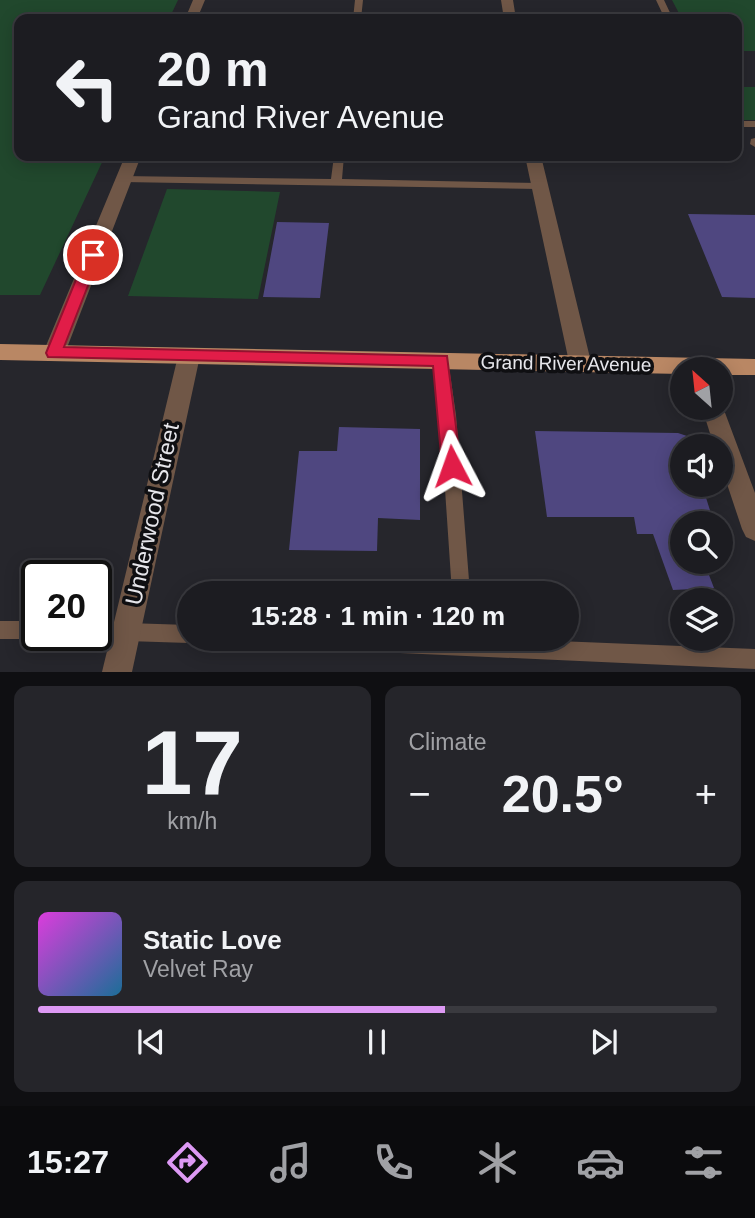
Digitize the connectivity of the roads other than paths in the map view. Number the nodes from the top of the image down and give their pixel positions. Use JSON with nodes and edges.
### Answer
{"nodes":[{"id":1,"x":131,"y":161,"type":"edge"},
{"id":2,"x":338,"y":161,"type":"edge"},
{"id":3,"x":534,"y":161,"type":"edge"},
{"id":4,"x":123,"y":179,"type":"junction"},
{"id":5,"x":336,"y":183,"type":"junction"},
{"id":6,"x":538,"y":186,"type":"junction"},
{"id":7,"x":0,"y":352,"type":"edge"},
{"id":8,"x":54,"y":353,"type":"junction"},
{"id":9,"x":189,"y":356,"type":"junction"},
{"id":10,"x":441,"y":360,"type":"junction"},
{"id":11,"x":580,"y":362,"type":"junction"},
{"id":12,"x":670,"y":367,"type":"edge"},
{"id":13,"x":733,"y":367,"type":"edge"},
{"id":14,"x":755,"y":367,"type":"edge"},
{"id":15,"x":717,"y":420,"type":"edge"},
{"id":16,"x":755,"y":529,"type":"edge"},
{"id":17,"x":460,"y":581,"type":"edge"},
{"id":18,"x":0,"y":630,"type":"edge"},
{"id":19,"x":21,"y":630,"type":"edge"},
{"id":20,"x":112,"y":632,"type":"edge"},
{"id":21,"x":126,"y":632,"type":"junction"},
{"id":22,"x":177,"y":634,"type":"edge"},
{"id":23,"x":579,"y":649,"type":"edge"},
{"id":24,"x":755,"y":659,"type":"edge"},
{"id":25,"x":117,"y":672,"type":"edge"}],
"edges":[{"from":1,"to":4,"type":"street"},
{"from":2,"to":5,"type":"lane"},
{"from":3,"to":6,"type":"street"},
{"from":4,"to":5,"type":"lane"},
{"from":4,"to":8,"type":"street"},
{"from":5,"to":6,"type":"lane"},
{"from":6,"to":11,"type":"street"},
{"from":7,"to":8,"type":"main road","name":"Grand River Avenue"},
{"from":8,"to":9,"type":"main road","name":"Grand River Avenue"},
{"from":9,"to":10,"type":"main road","name":"Grand River Avenue"},
{"from":9,"to":21,"type":"street","name":"Underwood Street"},
{"from":10,"to":11,"type":"main road","name":"Grand River Avenue"},
{"from":10,"to":17,"type":"lane"},
{"from":11,"to":12,"type":"main road","name":"Grand River Avenue"},
{"from":13,"to":14,"type":"main road","name":"Grand River Avenue"},
{"from":15,"to":16,"type":"street"},
{"from":18,"to":19,"type":"lane"},
{"from":20,"to":21,"type":"lane"},
{"from":21,"to":22,"type":"lane"},
{"from":21,"to":25,"type":"street","name":"Underwood Street"},
{"from":23,"to":24,"type":"lane"}]}
